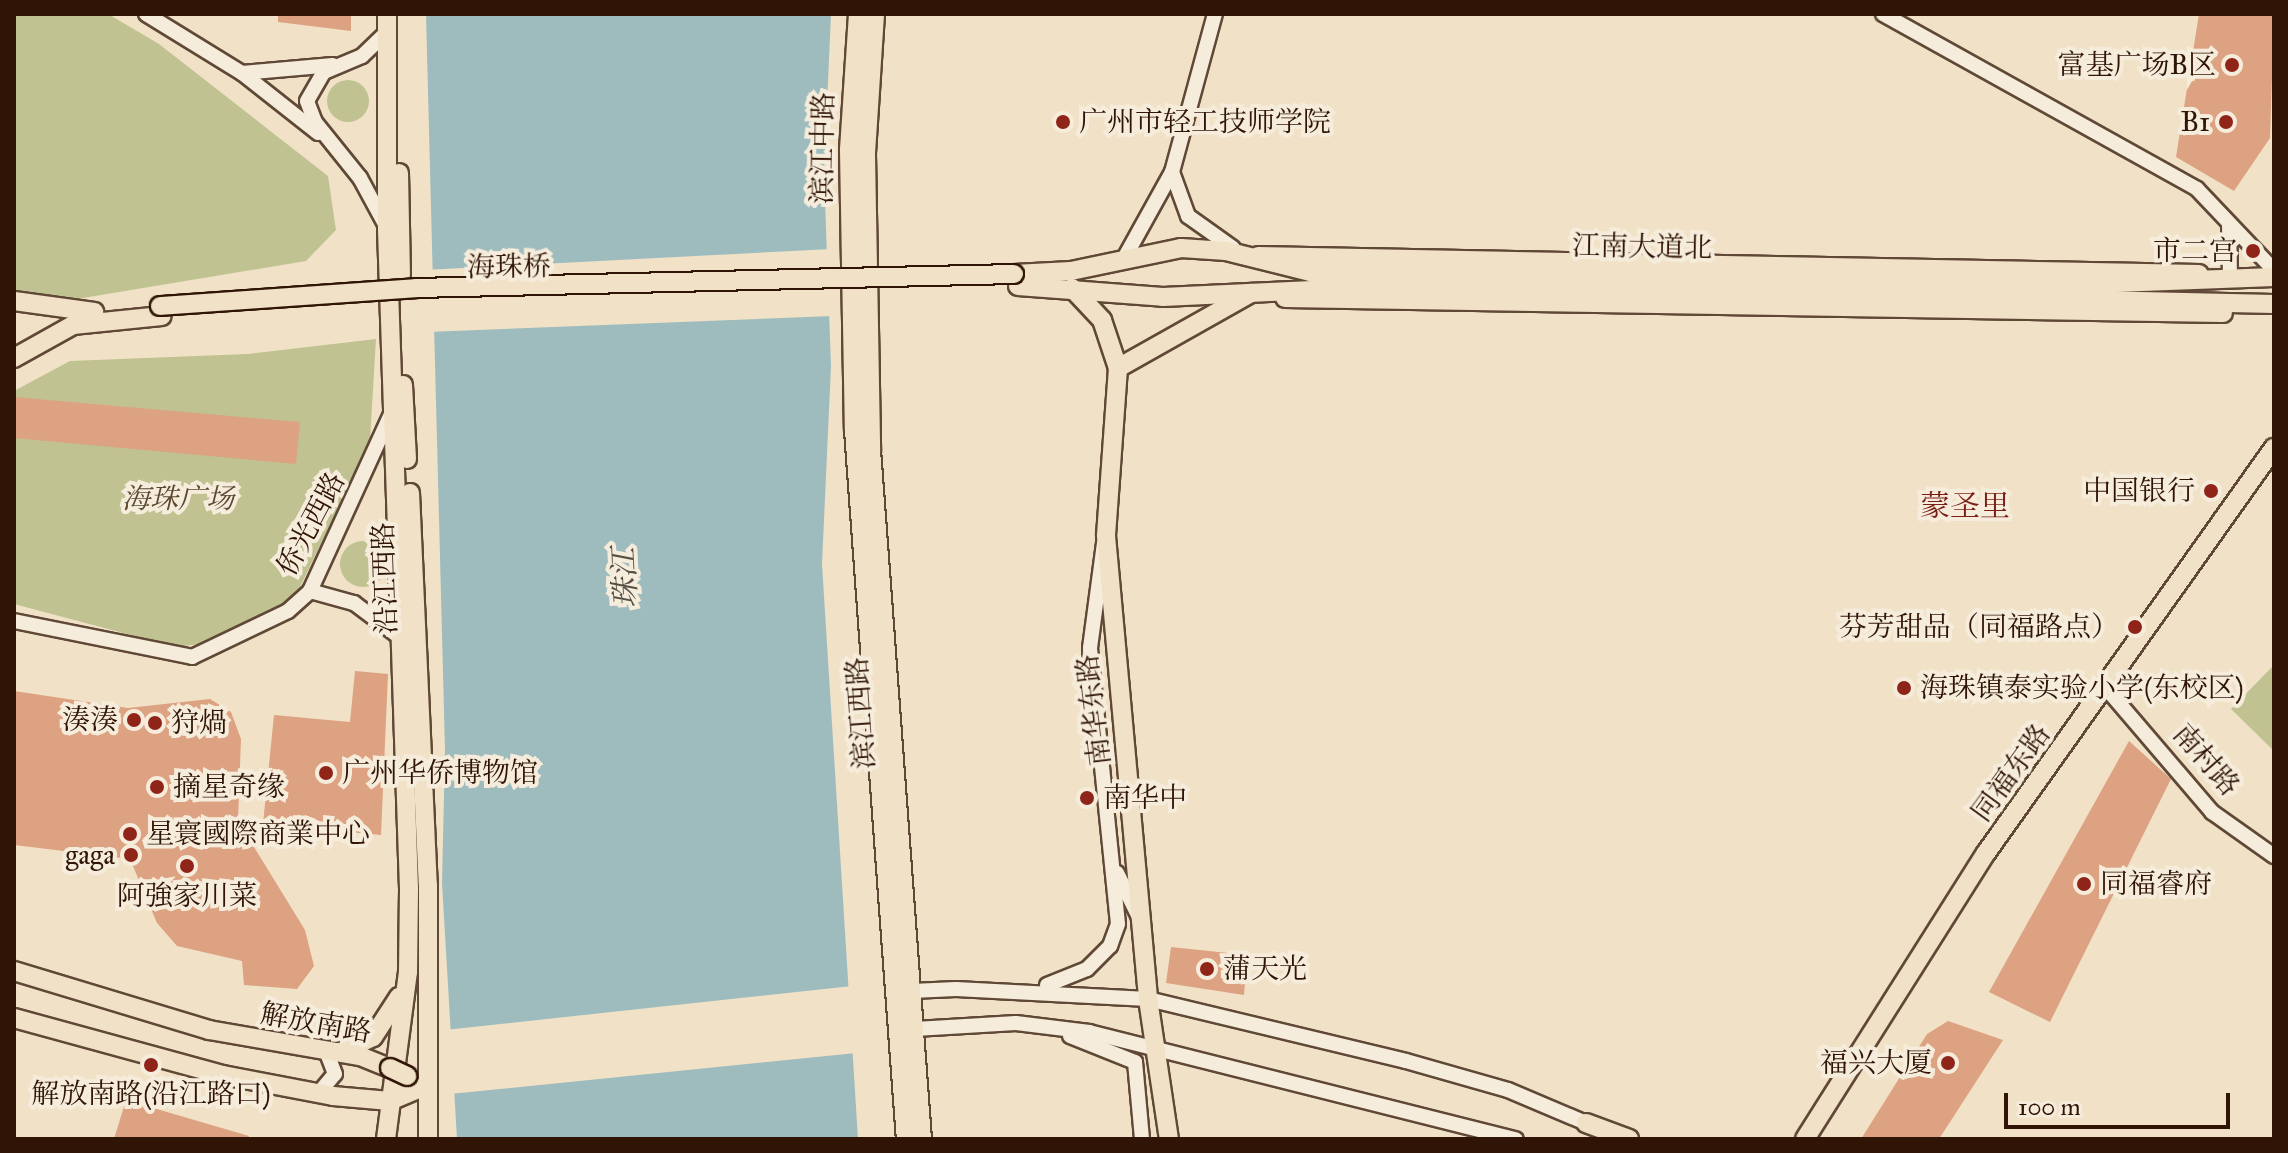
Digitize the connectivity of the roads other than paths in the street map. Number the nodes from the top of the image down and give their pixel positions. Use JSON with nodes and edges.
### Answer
{"nodes":[{"id":1,"x":146,"y":14,"type":"edge"},
{"id":2,"x":398,"y":14,"type":"edge"},
{"id":3,"x":858,"y":14,"type":"edge"},
{"id":4,"x":875,"y":14,"type":"edge"},
{"id":5,"x":1215,"y":14,"type":"edge"},
{"id":6,"x":1883,"y":14,"type":"edge"},
{"id":7,"x":387,"y":23,"type":"edge"},
{"id":8,"x":340,"y":65,"type":"junction"},
{"id":9,"x":242,"y":73,"type":"junction"},
{"id":10,"x":328,"y":140,"type":"junction"},
{"id":11,"x":1172,"y":172,"type":"junction"},
{"id":12,"x":2229,"y":223,"type":"junction"},
{"id":13,"x":387,"y":228,"type":"junction"},
{"id":14,"x":1126,"y":255,"type":"junction"},
{"id":15,"x":1254,"y":257,"type":"junction"},
{"id":16,"x":1410,"y":270,"type":"junction"},
{"id":17,"x":2274,"y":270,"type":"edge"},
{"id":18,"x":2274,"y":277,"type":"edge"},
{"id":19,"x":2230,"y":278,"type":"junction"},
{"id":20,"x":1014,"y":280,"type":"junction"},
{"id":21,"x":859,"y":283,"type":"junction"},
{"id":22,"x":1072,"y":288,"type":"junction"},
{"id":23,"x":1243,"y":294,"type":"junction"},
{"id":24,"x":14,"y":301,"type":"edge"},
{"id":25,"x":2274,"y":306,"type":"edge"},
{"id":26,"x":161,"y":311,"type":"junction"},
{"id":27,"x":14,"y":358,"type":"edge"},
{"id":28,"x":1118,"y":368,"type":"junction"},
{"id":29,"x":392,"y":412,"type":"junction"},
{"id":30,"x":2274,"y":448,"type":"edge"},
{"id":31,"x":1106,"y":536,"type":"junction"},
{"id":32,"x":310,"y":591,"type":"junction"},
{"id":33,"x":14,"y":621,"type":"edge"},
{"id":34,"x":402,"y":639,"type":"junction"},
{"id":35,"x":2107,"y":689,"type":"junction"},
{"id":36,"x":2274,"y":856,"type":"edge"},
{"id":37,"x":1111,"y":862,"type":"junction"},
{"id":38,"x":1143,"y":924,"type":"junction"},
{"id":39,"x":14,"y":971,"type":"edge"},
{"id":40,"x":408,"y":972,"type":"junction"},
{"id":41,"x":1035,"y":989,"type":"junction"},
{"id":42,"x":912,"y":991,"type":"junction"},
{"id":43,"x":1148,"y":999,"type":"junction"},
{"id":44,"x":896,"y":1010,"type":"junction"},
{"id":45,"x":14,"y":1018,"type":"edge"},
{"id":46,"x":1039,"y":1025,"type":"junction"},
{"id":47,"x":915,"y":1029,"type":"junction"},
{"id":48,"x":1146,"y":1045,"type":"junction"},
{"id":49,"x":333,"y":1051,"type":"junction"},
{"id":50,"x":1135,"y":1062,"type":"junction"},
{"id":51,"x":426,"y":1086,"type":"junction"},
{"id":52,"x":318,"y":1094,"type":"junction"},
{"id":53,"x":390,"y":1101,"type":"junction"},
{"id":54,"x":1586,"y":1123,"type":"joint"},
{"id":55,"x":386,"y":1139,"type":"edge"},
{"id":56,"x":428,"y":1139,"type":"edge"},
{"id":57,"x":906,"y":1139,"type":"edge"},
{"id":58,"x":922,"y":1139,"type":"edge"},
{"id":59,"x":1142,"y":1139,"type":"edge"},
{"id":60,"x":1169,"y":1139,"type":"edge"},
{"id":61,"x":1516,"y":1139,"type":"edge"},
{"id":62,"x":1629,"y":1139,"type":"edge"},
{"id":63,"x":1805,"y":1139,"type":"edge"}],
"edges":[{"from":1,"to":9,"type":"street"},
{"from":2,"to":51,"type":"main road","name":"沿江西路"},
{"from":3,"to":21,"type":"main road","name":"滨江中路"},
{"from":4,"to":21,"type":"main road","name":"滨江中路"},
{"from":5,"to":11,"type":"street"},
{"from":6,"to":12,"type":"street"},
{"from":7,"to":8,"type":"street"},
{"from":7,"to":13,"type":"main road","name":"沿江西路"},
{"from":8,"to":9,"type":"street"},
{"from":8,"to":10,"type":"street"},
{"from":9,"to":10,"type":"street"},
{"from":10,"to":13,"type":"street"},
{"from":11,"to":14,"type":"street"},
{"from":11,"to":15,"type":"street"},
{"from":12,"to":17,"type":"street"},
{"from":12,"to":19,"type":"street"},
{"from":13,"to":29,"type":"main road","name":"沿江西路"},
{"from":14,"to":15,"type":"main road","name":"江南大道北"},
{"from":14,"to":20,"type":"main road","name":"江南大道北"},
{"from":15,"to":16,"type":"main road","name":"江南大道北"},
{"from":15,"to":19,"type":"main road"},
{"from":16,"to":19,"type":"main road","name":"江南大道北"},
{"from":16,"to":23,"type":"main road"},
{"from":18,"to":19,"type":"main road","name":"江南大道北"},
{"from":20,"to":22,"type":"main road","name":"江南大道北"},
{"from":20,"to":26,"type":"main road","name":"海珠桥","bridge":true},
{"from":21,"to":42,"type":"main road","name":"滨江西路"},
{"from":21,"to":44,"type":"main road","name":"滨江西路"},
{"from":22,"to":23,"type":"main road","name":"江南大道北"},
{"from":22,"to":28,"type":"main road","name":"南华东路"},
{"from":23,"to":25,"type":"main road","name":"江南大道北"},
{"from":23,"to":28,"type":"main road"},
{"from":24,"to":26,"type":"main road","name":"海珠桥"},
{"from":26,"to":27,"type":"main road","name":"海珠桥"},
{"from":28,"to":31,"type":"main road","name":"南华东路"},
{"from":29,"to":32,"type":"street","name":"侨光西路"},
{"from":29,"to":34,"type":"main road","name":"沿江西路"},
{"from":30,"to":35,"type":"main road","name":"同福东路"},
{"from":31,"to":37,"type":"street"},
{"from":31,"to":38,"type":"main road","name":"南华东路"},
{"from":32,"to":33,"type":"street","name":"侨光西路"},
{"from":32,"to":34,"type":"street"},
{"from":34,"to":40,"type":"main road","name":"沿江西路"},
{"from":35,"to":36,"type":"street","name":"南村路"},
{"from":35,"to":63,"type":"main road","name":"同福东路"},
{"from":37,"to":38,"type":"street"},
{"from":37,"to":41,"type":"street"},
{"from":38,"to":43,"type":"main road","name":"南华东路"},
{"from":39,"to":49,"type":"main road","name":"解放南路"},
{"from":40,"to":49,"type":"main road"},
{"from":40,"to":53,"type":"main road","name":"沿江西路"},
{"from":41,"to":42,"type":"street"},
{"from":41,"to":43,"type":"street"},
{"from":42,"to":44,"type":"street"},
{"from":42,"to":47,"type":"main road","name":"滨江西路"},
{"from":43,"to":48,"type":"main road","name":"南华东路"},
{"from":43,"to":54,"type":"street"},
{"from":44,"to":47,"type":"street"},
{"from":44,"to":57,"type":"main road","name":"滨江西路"},
{"from":45,"to":52,"type":"main road"},
{"from":46,"to":47,"type":"street"},
{"from":46,"to":48,"type":"street"},
{"from":46,"to":50,"type":"street"},
{"from":47,"to":58,"type":"main road","name":"滨江西路"},
{"from":48,"to":50,"type":"street"},
{"from":48,"to":60,"type":"main road","name":"南华东路"},
{"from":48,"to":61,"type":"street"},
{"from":49,"to":51,"type":"main road","name":"解放南路"},
{"from":49,"to":52,"type":"street"},
{"from":50,"to":59,"type":"street"},
{"from":51,"to":53,"type":"main road"},
{"from":51,"to":56,"type":"main road","name":"沿江西路"},
{"from":52,"to":53,"type":"main road"},
{"from":53,"to":55,"type":"main road","name":"沿江西路"},
{"from":54,"to":62,"type":"main road"}]}
